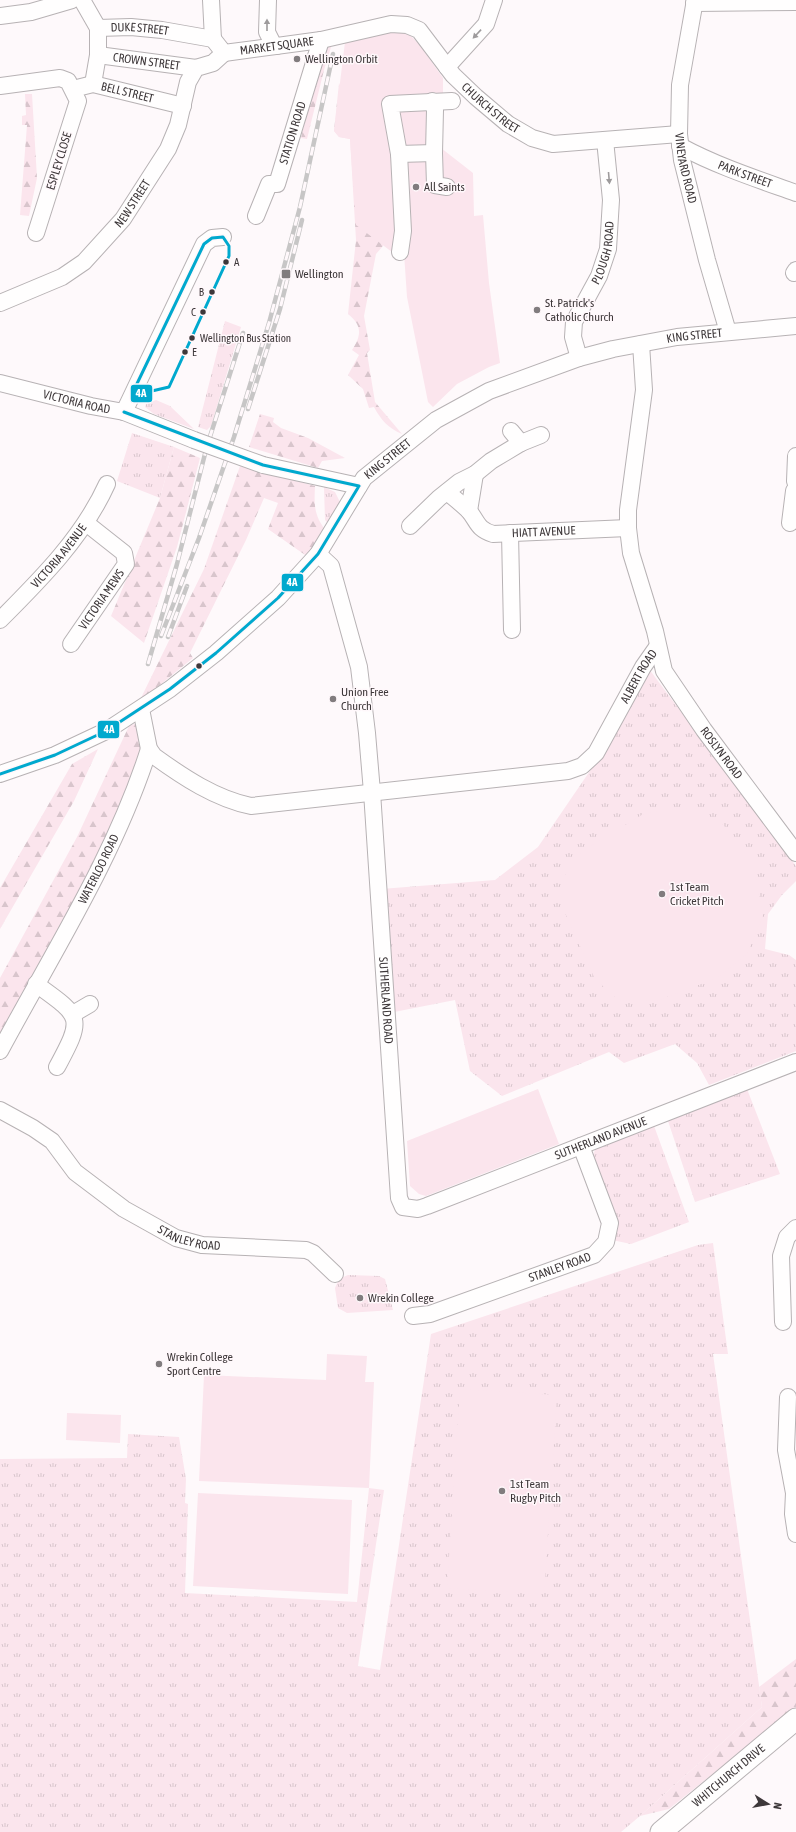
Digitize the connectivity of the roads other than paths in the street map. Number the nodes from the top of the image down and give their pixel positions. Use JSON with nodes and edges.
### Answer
{"nodes":[{"id":1,"x":72,"y":0,"type":"edge"},
{"id":2,"x":82,"y":0,"type":"edge"},
{"id":3,"x":211,"y":0,"type":"edge"},
{"id":4,"x":268,"y":0,"type":"edge"},
{"id":5,"x":494,"y":0,"type":"edge"},
{"id":6,"x":695,"y":2,"type":"edge"},
{"id":7,"x":796,"y":2,"type":"edge"},
{"id":8,"x":0,"y":16,"type":"edge"},
{"id":9,"x":98,"y":28,"type":"junction"},
{"id":10,"x":213,"y":39,"type":"junction"},
{"id":11,"x":325,"y":39,"type":"junction"},
{"id":12,"x":277,"y":46,"type":"junction"},
{"id":13,"x":98,"y":55,"type":"junction"},
{"id":14,"x":219,"y":58,"type":"junction"},
{"id":15,"x":447,"y":67,"type":"junction"},
{"id":16,"x":196,"y":68,"type":"junction"},
{"id":17,"x":92,"y":84,"type":"junction"},
{"id":18,"x":0,"y":86,"type":"edge"},
{"id":19,"x":73,"y":89,"type":"junction"},
{"id":20,"x":432,"y":101,"type":"junction"},
{"id":21,"x":452,"y":102,"type":"dead end"},
{"id":22,"x":182,"y":106,"type":"junction"},
{"id":23,"x":605,"y":140,"type":"junction"},
{"id":24,"x":680,"y":140,"type":"junction"},
{"id":25,"x":434,"y":152,"type":"junction"},
{"id":26,"x":399,"y":154,"type":"junction"},
{"id":27,"x":447,"y":187,"type":"dead end"},
{"id":28,"x":796,"y":193,"type":"edge"},
{"id":29,"x":256,"y":216,"type":"dead end"},
{"id":30,"x":36,"y":233,"type":"dead end"},
{"id":31,"x":222,"y":237,"type":"dead end"},
{"id":32,"x":400,"y":252,"type":"dead end"},
{"id":33,"x":0,"y":303,"type":"edge"},
{"id":34,"x":796,"y":326,"type":"edge"},
{"id":35,"x":728,"y":332,"type":"junction"},
{"id":36,"x":641,"y":344,"type":"junction"},
{"id":37,"x":579,"y":358,"type":"junction"},
{"id":38,"x":0,"y":383,"type":"edge"},
{"id":39,"x":124,"y":412,"type":"junction"},
{"id":40,"x":511,"y":430,"type":"dead end"},
{"id":41,"x":796,"y":456,"type":"edge"},
{"id":42,"x":475,"y":474,"type":"junction"},
{"id":43,"x":107,"y":484,"type":"dead end"},
{"id":44,"x":796,"y":484,"type":"edge"},
{"id":45,"x":359,"y":486,"type":"junction"},
{"id":46,"x":796,"y":490,"type":"edge"},
{"id":47,"x":447,"y":492,"type":"junction"},
{"id":48,"x":469,"y":511,"type":"junction"},
{"id":49,"x":86,"y":522,"type":"junction"},
{"id":50,"x":790,"y":523,"type":"dead end"},
{"id":51,"x":410,"y":526,"type":"dead end"},
{"id":52,"x":628,"y":528,"type":"junction"},
{"id":53,"x":510,"y":533,"type":"junction"},
{"id":54,"x":318,"y":554,"type":"junction"},
{"id":55,"x":0,"y":620,"type":"edge"},
{"id":56,"x":512,"y":630,"type":"dead end"},
{"id":57,"x":71,"y":644,"type":"dead end"},
{"id":58,"x":657,"y":648,"type":"junction"},
{"id":59,"x":141,"y":708,"type":"junction"},
{"id":60,"x":149,"y":749,"type":"junction"},
{"id":61,"x":0,"y":774,"type":"edge"},
{"id":62,"x":372,"y":792,"type":"junction"},
{"id":63,"x":796,"y":853,"type":"edge"},
{"id":64,"x":36,"y":984,"type":"junction"},
{"id":65,"x":90,"y":1004,"type":"dead end"},
{"id":66,"x":73,"y":1014,"type":"junction"},
{"id":67,"x":0,"y":1051,"type":"edge"},
{"id":68,"x":796,"y":1062,"type":"edge"},
{"id":69,"x":57,"y":1067,"type":"dead end"},
{"id":70,"x":0,"y":1110,"type":"edge"},
{"id":71,"x":581,"y":1146,"type":"junction"},
{"id":72,"x":403,"y":1207,"type":"joint"},
{"id":73,"x":796,"y":1228,"type":"edge"},
{"id":74,"x":335,"y":1274,"type":"dead end"},
{"id":75,"x":413,"y":1316,"type":"dead end"},
{"id":76,"x":783,"y":1322,"type":"dead end"},
{"id":77,"x":788,"y":1396,"type":"dead end"},
{"id":78,"x":796,"y":1534,"type":"edge"},
{"id":79,"x":796,"y":1719,"type":"edge"},
{"id":80,"x":661,"y":1832,"type":"edge"}],
"edges":[{"from":1,"to":8,"type":"street"},
{"from":2,"to":9,"type":"street","name":"DUKE STREET"},
{"from":3,"to":10,"type":"street"},
{"from":12,"to":4,"type":"street","one_way":true},
{"from":5,"to":15,"type":"street","one_way":true},
{"from":6,"to":7,"type":"street"},
{"from":6,"to":24,"type":"street","name":"VINEYARD ROAD"},
{"from":9,"to":10,"type":"street","name":"DUKE STREET"},
{"from":9,"to":13,"type":"street"},
{"from":10,"to":14,"type":"street","name":"MARKET SQUARE"},
{"from":11,"to":12,"type":"street","name":"MARKET SQUARE"},
{"from":11,"to":15,"type":"street","name":"CHURCH STREET"},
{"from":11,"to":29,"type":"street","name":"STATION ROAD"},
{"from":12,"to":14,"type":"street","name":"MARKET SQUARE"},
{"from":13,"to":16,"type":"street","name":"CROWN STREET"},
{"from":13,"to":17,"type":"street"},
{"from":14,"to":16,"type":"street"},
{"from":15,"to":23,"type":"street","name":"CHURCH STREET"},
{"from":16,"to":22,"type":"street","name":"NEW STREET"},
{"from":17,"to":19,"type":"street","name":"BELL STREET"},
{"from":17,"to":22,"type":"street","name":"BELL STREET"},
{"from":18,"to":19,"type":"street"},
{"from":19,"to":30,"type":"street","name":"ESPLEY CLOSE"},
{"from":20,"to":21,"type":"street"},
{"from":20,"to":25,"type":"street"},
{"from":20,"to":26,"type":"street"},
{"from":22,"to":33,"type":"street","name":"NEW STREET"},
{"from":23,"to":24,"type":"street","name":"CHURCH STREET"},
{"from":23,"to":37,"type":"street","name":"PLOUGH ROAD","one_way":true},
{"from":24,"to":28,"type":"street","name":"PARK STREET"},
{"from":24,"to":35,"type":"street","name":"VINEYARD ROAD"},
{"from":25,"to":26,"type":"street"},
{"from":25,"to":27,"type":"street"},
{"from":26,"to":32,"type":"street"},
{"from":31,"to":39,"type":"street"},
{"from":34,"to":35,"type":"street","name":"KING STREET"},
{"from":35,"to":36,"type":"street","name":"KING STREET"},
{"from":36,"to":37,"type":"street","name":"KING STREET"},
{"from":36,"to":52,"type":"street","name":"ALBERT ROAD"},
{"from":37,"to":45,"type":"street","name":"KING STREET"},
{"from":38,"to":39,"type":"street","name":"VICTORIA ROAD"},
{"from":39,"to":45,"type":"street","name":"VICTORIA ROAD","bridge":true},
{"from":40,"to":42,"type":"street"},
{"from":41,"to":44,"type":"street"},
{"from":42,"to":47,"type":"street"},
{"from":42,"to":48,"type":"street"},
{"from":43,"to":49,"type":"street","name":"VICTORIA AVENUE"},
{"from":45,"to":54,"type":"street","name":"KING STREET"},
{"from":46,"to":50,"type":"street"},
{"from":47,"to":48,"type":"street","name":"HIATT AVENUE"},
{"from":47,"to":51,"type":"street"},
{"from":48,"to":53,"type":"street","name":"HIATT AVENUE"},
{"from":49,"to":55,"type":"street","name":"VICTORIA AVENUE"},
{"from":49,"to":57,"type":"street","name":"VICTORIA MEWS"},
{"from":52,"to":53,"type":"street","name":"HIATT AVENUE"},
{"from":52,"to":58,"type":"street","name":"ALBERT ROAD"},
{"from":53,"to":56,"type":"street"},
{"from":54,"to":59,"type":"street","name":"KING STREET"},
{"from":54,"to":62,"type":"street","name":"SUTHERLAND ROAD"},
{"from":58,"to":62,"type":"street","name":"ALBERT ROAD"},
{"from":58,"to":63,"type":"street","name":"ROSLYN ROAD"},
{"from":59,"to":60,"type":"street"},
{"from":59,"to":61,"type":"street","name":"KING STREET"},
{"from":60,"to":62,"type":"street","name":"ALBERT ROAD"},
{"from":60,"to":64,"type":"street","name":"WATERLOO ROAD"},
{"from":62,"to":72,"type":"street","name":"SUTHERLAND ROAD"},
{"from":64,"to":66,"type":"street"},
{"from":64,"to":67,"type":"street","name":"WATERLOO ROAD"},
{"from":65,"to":66,"type":"street"},
{"from":66,"to":69,"type":"street"},
{"from":68,"to":71,"type":"street","name":"SUTHERLAND AVENUE"},
{"from":70,"to":74,"type":"street","name":"STANLEY ROAD"},
{"from":71,"to":72,"type":"street","name":"SUTHERLAND AVENUE"},
{"from":71,"to":75,"type":"street","name":"STANLEY ROAD"},
{"from":73,"to":76,"type":"street"},
{"from":77,"to":78,"type":"street"},
{"from":79,"to":80,"type":"main road","name":"WHITCHURCH DRIVE"}]}
